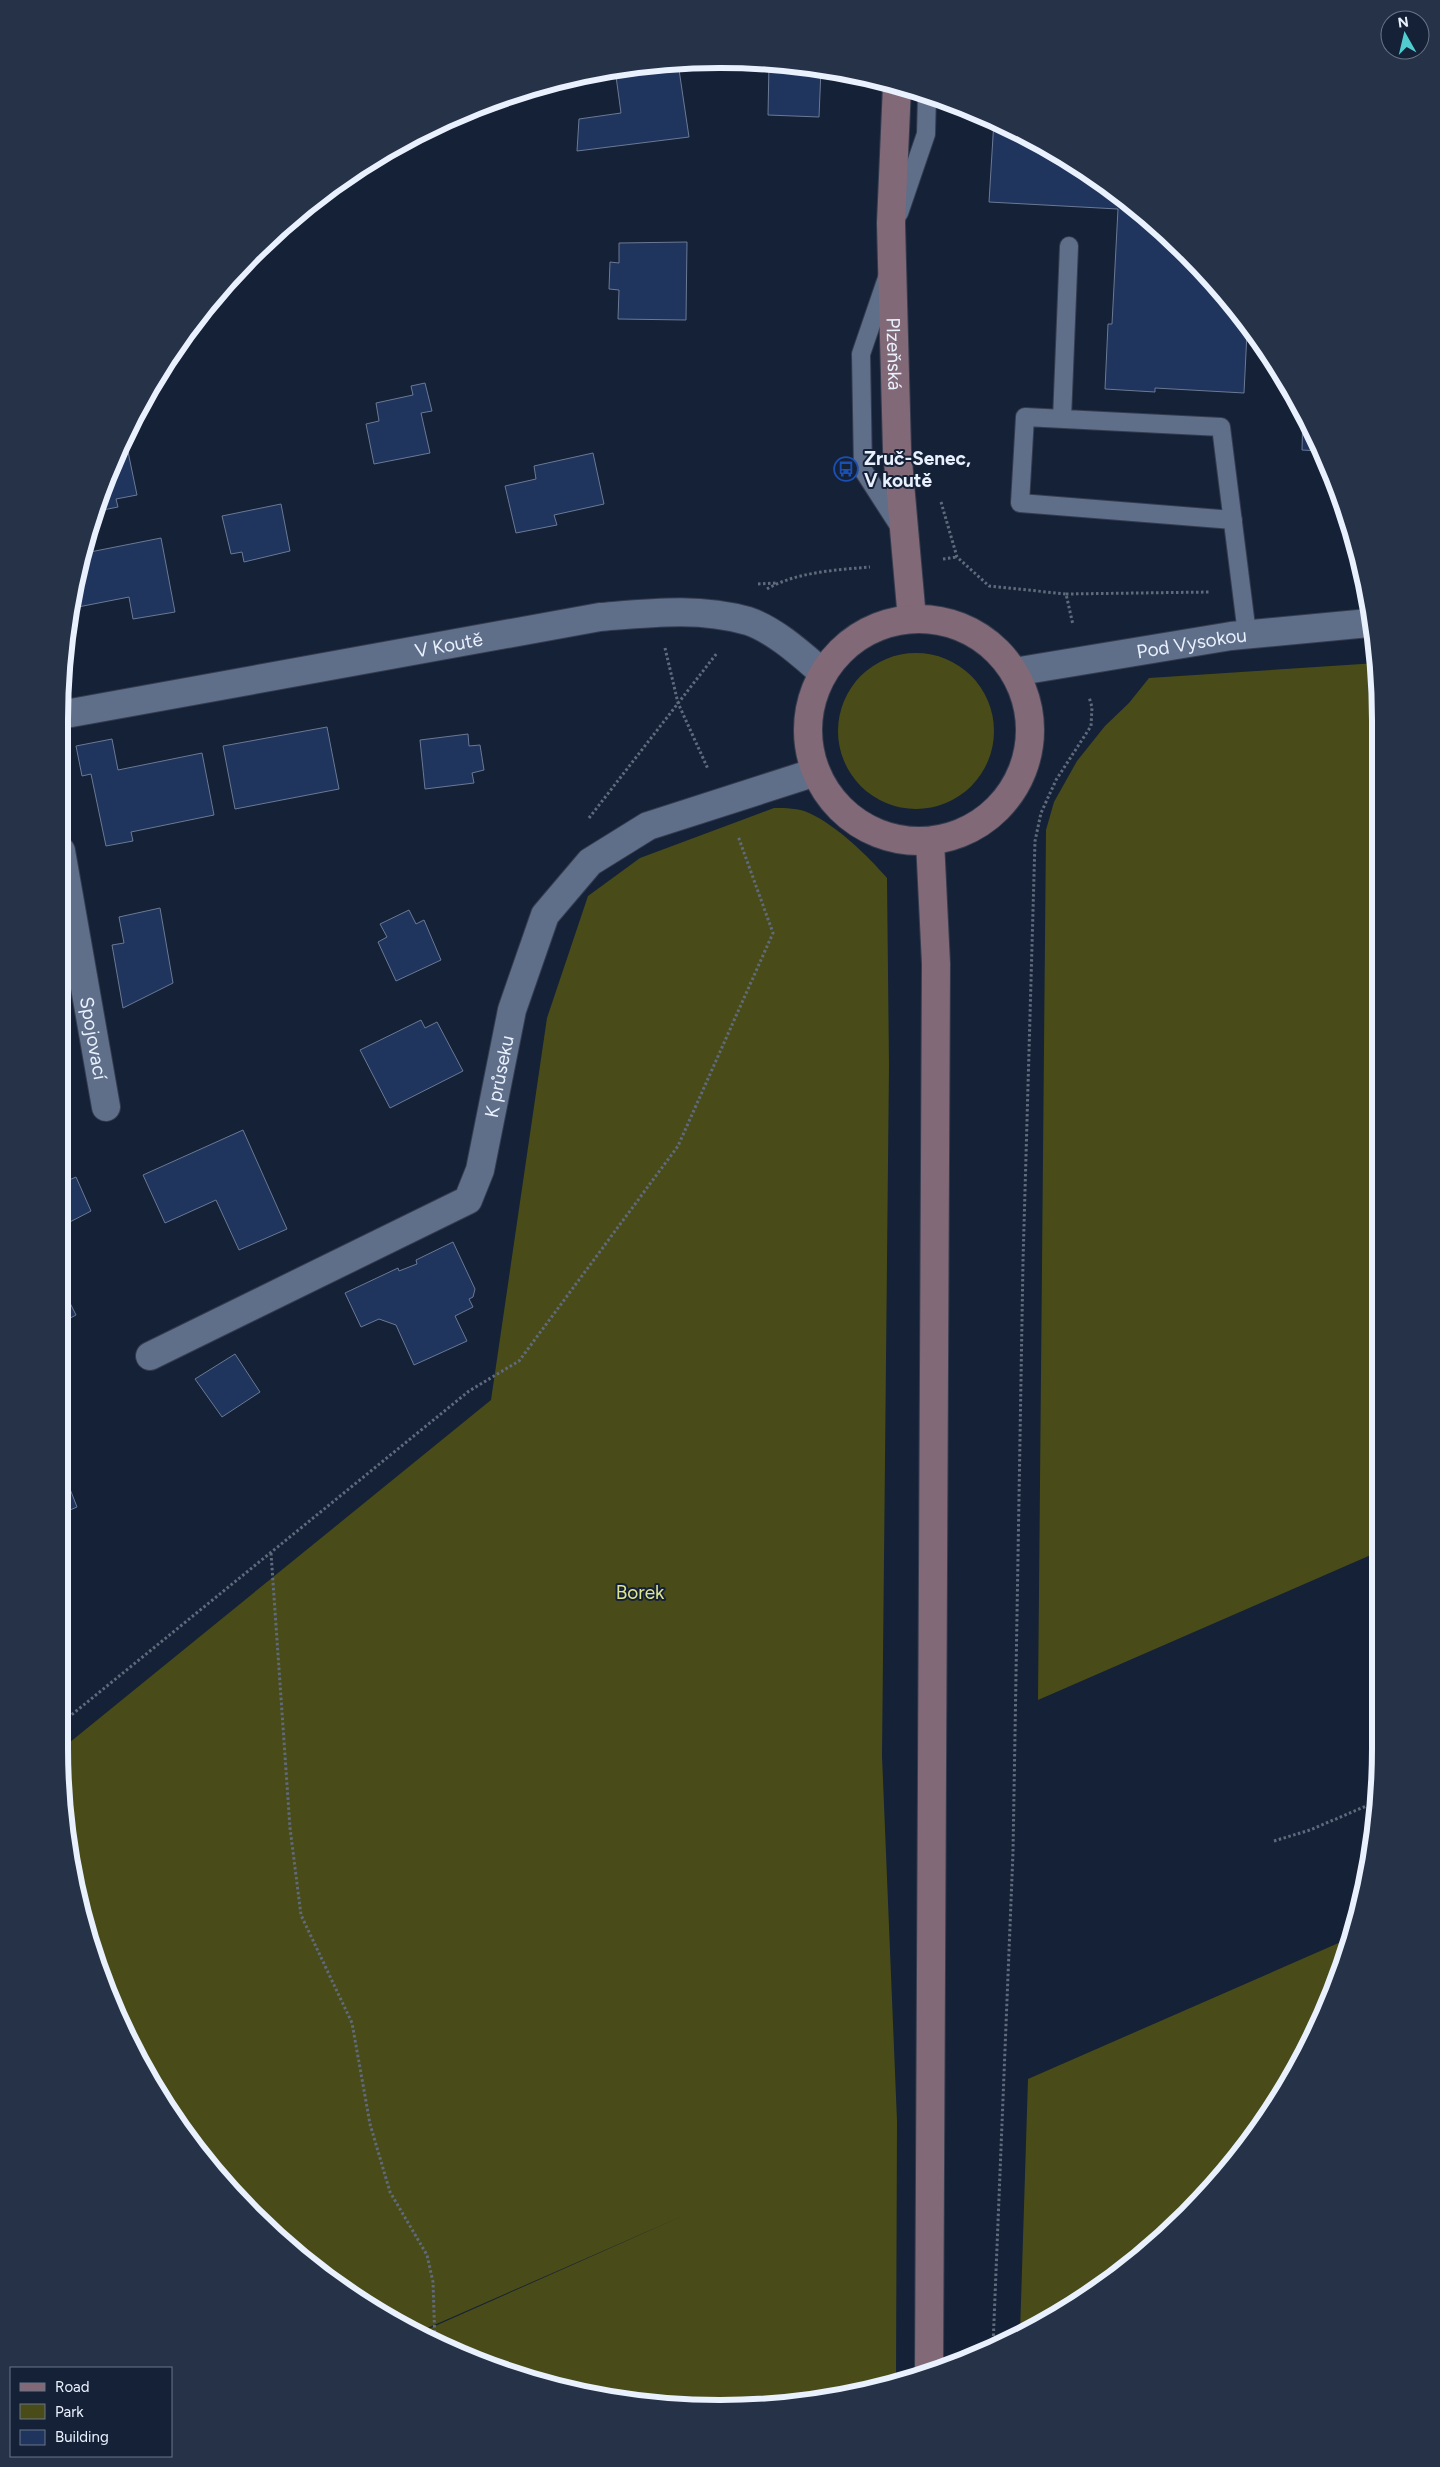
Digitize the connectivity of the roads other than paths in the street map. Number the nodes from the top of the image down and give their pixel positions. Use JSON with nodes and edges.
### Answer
{"nodes":[{"id":1,"x":898,"y":93,"type":"edge"},
{"id":2,"x":927,"y":101,"type":"edge"},
{"id":3,"x":891,"y":235,"type":"junction"},
{"id":4,"x":1069,"y":246,"type":"dead end"},
{"id":5,"x":892,"y":263,"type":"junction"},
{"id":6,"x":1062,"y":419,"type":"junction"},
{"id":7,"x":1233,"y":520,"type":"junction"},
{"id":8,"x":904,"y":534,"type":"junction"},
{"id":9,"x":912,"y":619,"type":"junction"},
{"id":10,"x":1365,"y":624,"type":"edge"},
{"id":11,"x":1247,"y":634,"type":"junction"},
{"id":12,"x":1014,"y":672,"type":"junction"},
{"id":13,"x":823,"y":673,"type":"junction"},
{"id":14,"x":68,"y":714,"type":"edge"},
{"id":15,"x":816,"y":772,"type":"junction"},
{"id":16,"x":930,"y":841,"type":"junction"},
{"id":17,"x":68,"y":891,"type":"edge"},
{"id":18,"x":106,"y":1107,"type":"dead end"},
{"id":19,"x":150,"y":1356,"type":"dead end"},
{"id":20,"x":929,"y":2365,"type":"edge"}],
"edges":[{"from":1,"to":3,"type":"main road","name":"Plzeňská"},
{"from":2,"to":3,"type":"lane"},
{"from":3,"to":5,"type":"main road","name":"Plzeňská"},
{"from":4,"to":6,"type":"lane"},
{"from":5,"to":8,"type":"main road","name":"Plzeňská"},
{"from":5,"to":8,"type":"lane"},
{"from":6,"to":7,"type":"lane"},
{"from":6,"to":7,"type":"lane"},
{"from":7,"to":11,"type":"lane"},
{"from":8,"to":9,"type":"main road","name":"Plzeňská"},
{"from":9,"to":12,"type":"main road"},
{"from":9,"to":13,"type":"main road"},
{"from":10,"to":11,"type":"street","name":"Pod Vysokou"},
{"from":11,"to":12,"type":"street","name":"Pod Vysokou"},
{"from":12,"to":16,"type":"main road"},
{"from":13,"to":14,"type":"street","name":"V Koutě"},
{"from":13,"to":15,"type":"main road"},
{"from":15,"to":16,"type":"main road"},
{"from":15,"to":19,"type":"street","name":"K průseku"},
{"from":16,"to":20,"type":"main road"},
{"from":17,"to":18,"type":"street","name":"Spojovací"}]}
